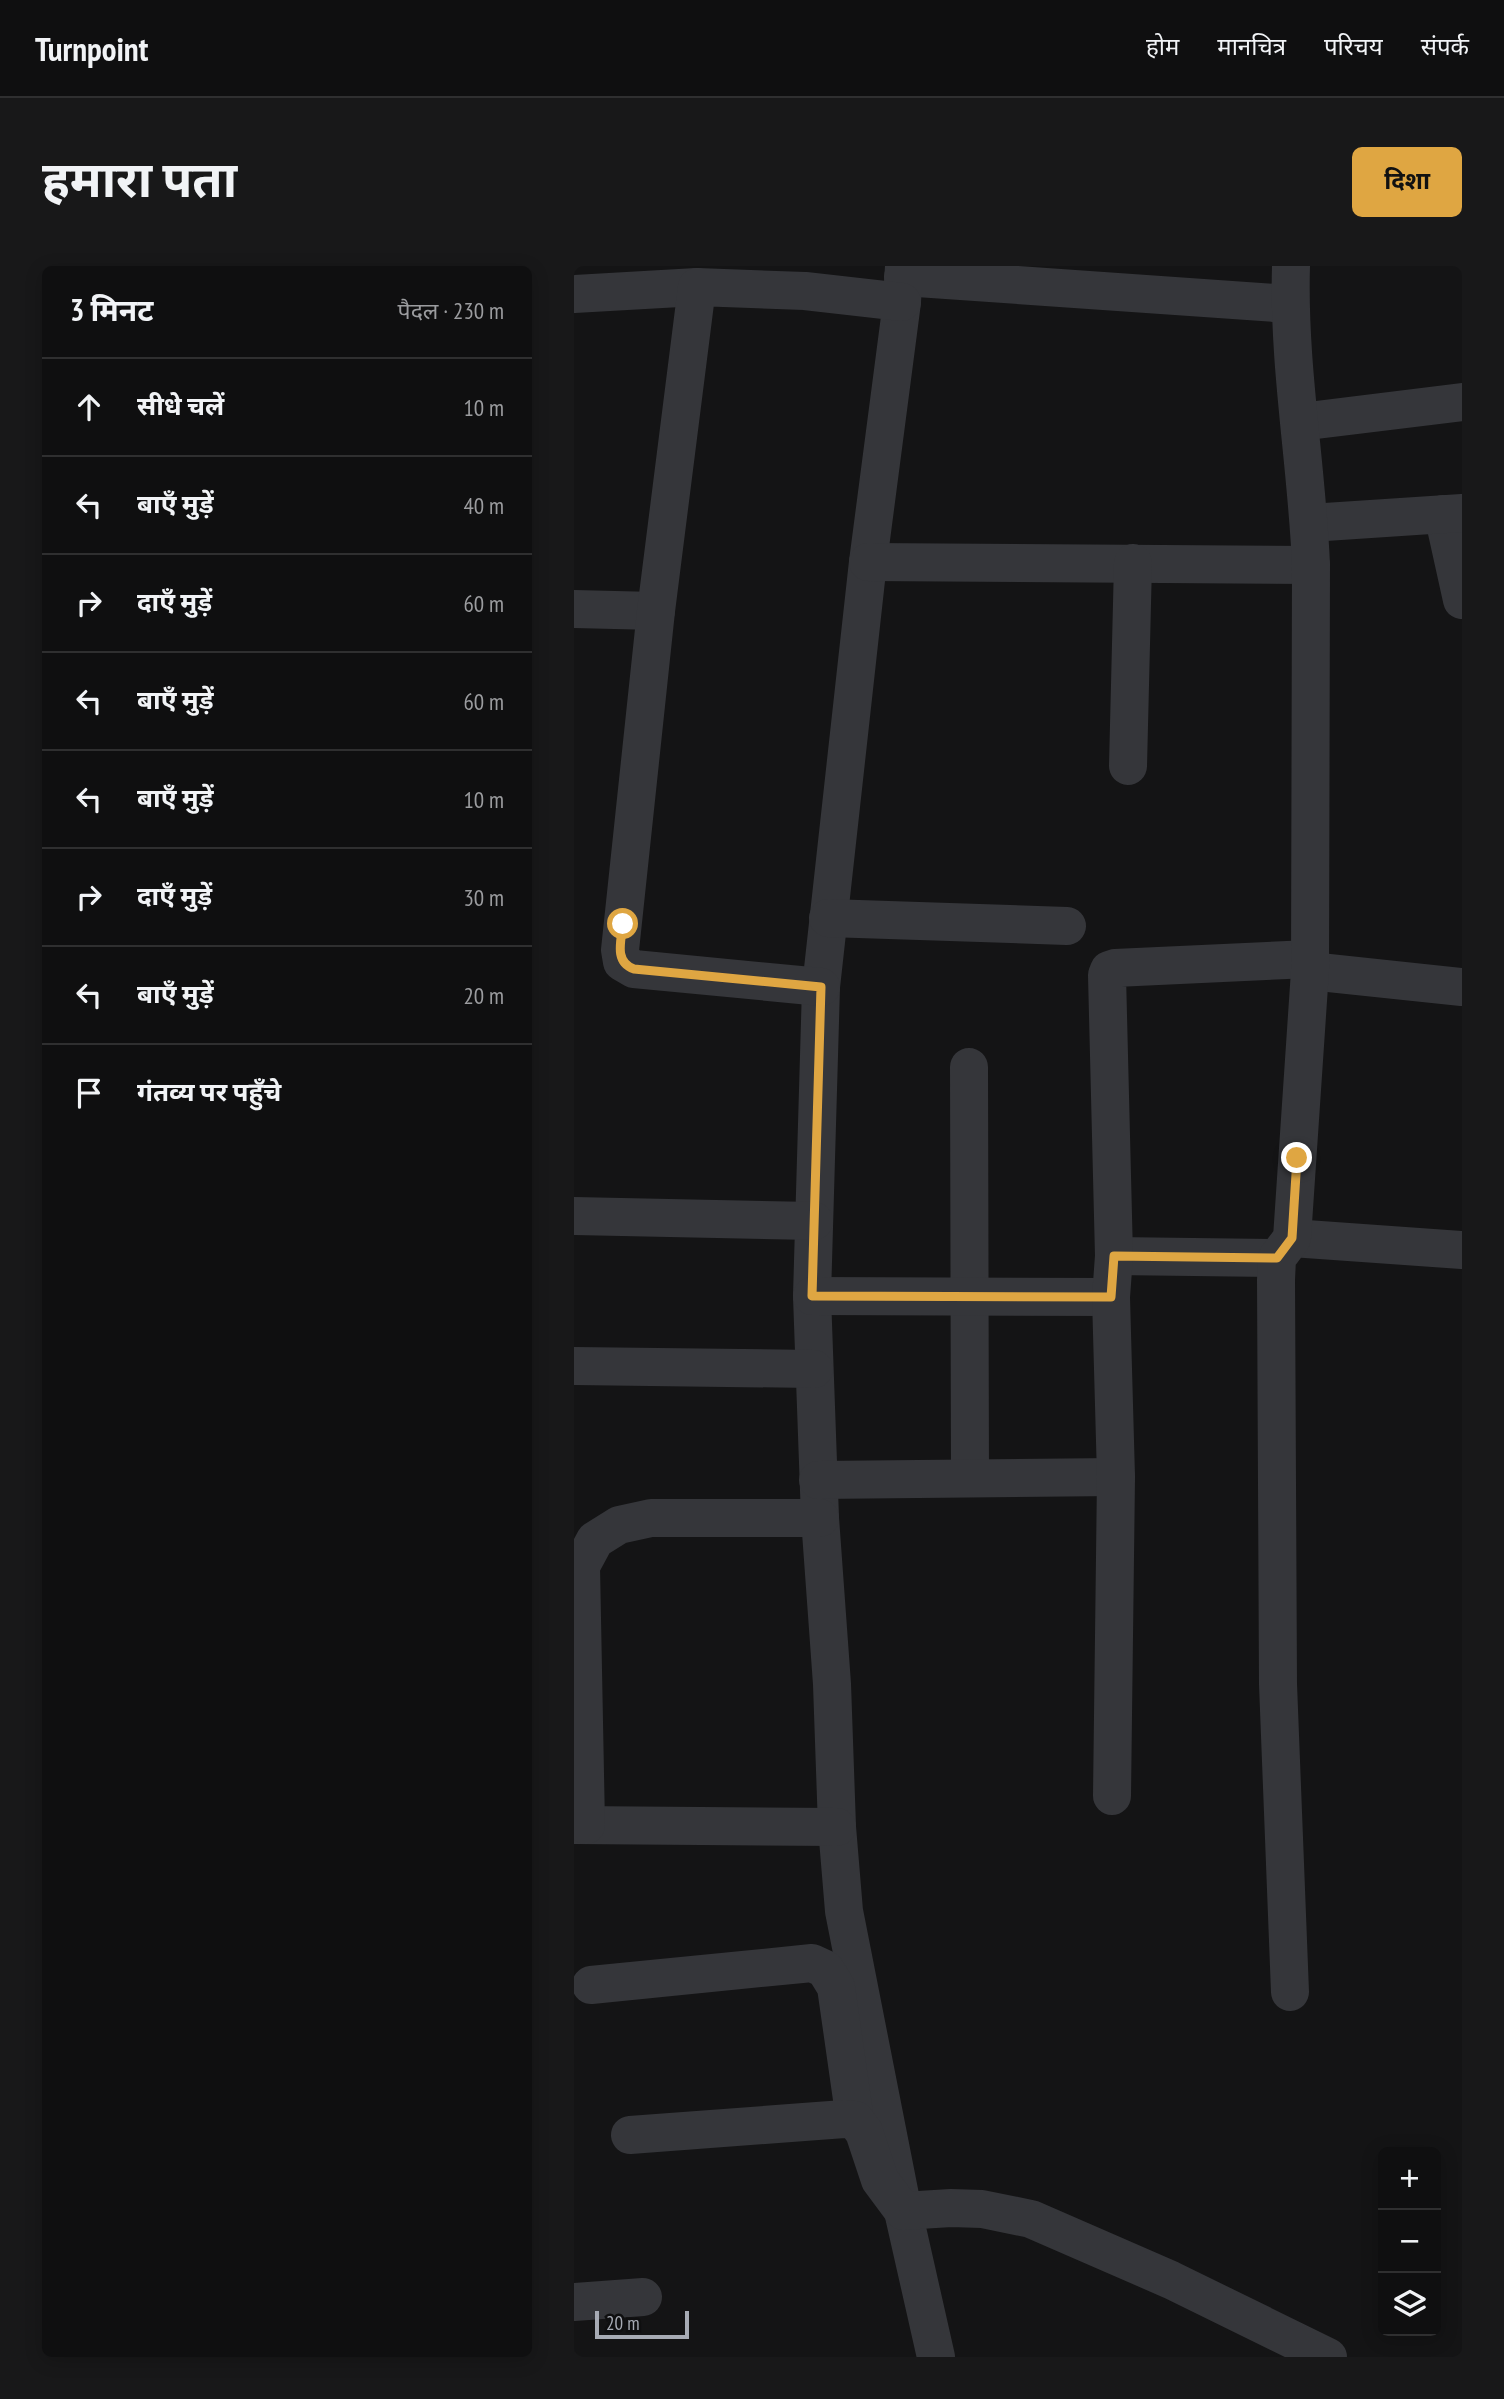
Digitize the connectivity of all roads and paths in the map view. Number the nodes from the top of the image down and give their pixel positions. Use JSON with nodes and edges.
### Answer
{"nodes":[{"id":1,"x":576,"y":266,"type":"edge"},
{"id":2,"x":1291,"y":266,"type":"edge"},
{"id":3,"x":903,"y":282,"type":"edge"},
{"id":4,"x":697,"y":287,"type":"junction"},
{"id":5,"x":574,"y":294,"type":"edge"},
{"id":6,"x":1290,"y":304,"type":"junction"},
{"id":7,"x":1462,"y":401,"type":"edge"},
{"id":8,"x":1300,"y":422,"type":"junction"},
{"id":9,"x":1453,"y":513,"type":"edge"},
{"id":10,"x":1310,"y":523,"type":"junction"},
{"id":11,"x":868,"y":562,"type":"junction"},
{"id":12,"x":1133,"y":563,"type":"junction"},
{"id":13,"x":1311,"y":565,"type":"junction"},
{"id":14,"x":1462,"y":600,"type":"edge"},
{"id":15,"x":574,"y":609,"type":"edge"},
{"id":16,"x":656,"y":611,"type":"junction"},
{"id":17,"x":1128,"y":766,"type":"dead end"},
{"id":18,"x":828,"y":918,"type":"junction"},
{"id":19,"x":1067,"y":926,"type":"dead end"},
{"id":20,"x":1310,"y":965,"type":"junction"},
{"id":21,"x":821,"y":987,"type":"junction"},
{"id":22,"x":1462,"y":987,"type":"edge"},
{"id":23,"x":969,"y":1067,"type":"dead end"},
{"id":24,"x":574,"y":1216,"type":"edge"},
{"id":25,"x":814,"y":1221,"type":"junction"},
{"id":26,"x":1284,"y":1248,"type":"junction"},
{"id":27,"x":1462,"y":1250,"type":"edge"},
{"id":28,"x":1114,"y":1256,"type":"junction"},
{"id":29,"x":812,"y":1296,"type":"junction"},
{"id":30,"x":969,"y":1297,"type":"junction"},
{"id":31,"x":1111,"y":1297,"type":"junction"},
{"id":32,"x":574,"y":1366,"type":"edge"},
{"id":33,"x":814,"y":1369,"type":"junction"},
{"id":34,"x":1116,"y":1477,"type":"junction"},
{"id":35,"x":970,"y":1478,"type":"junction"},
{"id":36,"x":818,"y":1480,"type":"junction"},
{"id":37,"x":820,"y":1518,"type":"junction"},
{"id":38,"x":585,"y":1535,"type":"edge"},
{"id":39,"x":579,"y":1675,"type":"edge"},
{"id":40,"x":1112,"y":1796,"type":"dead end"},
{"id":41,"x":580,"y":1825,"type":"edge"},
{"id":42,"x":837,"y":1827,"type":"junction"},
{"id":43,"x":591,"y":1985,"type":"dead end"},
{"id":44,"x":1290,"y":1992,"type":"dead end"},
{"id":45,"x":855,"y":2120,"type":"junction"},
{"id":46,"x":630,"y":2135,"type":"dead end"},
{"id":47,"x":903,"y":2211,"type":"junction"},
{"id":48,"x":643,"y":2297,"type":"dead end"},
{"id":49,"x":574,"y":2302,"type":"edge"},
{"id":50,"x":936,"y":2357,"type":"edge"},
{"id":51,"x":1328,"y":2357,"type":"edge"}],
"edges":[{"from":1,"to":5,"type":"street"},
{"from":2,"to":6,"type":"street"},
{"from":3,"to":4,"type":"street"},
{"from":3,"to":6,"type":"street"},
{"from":3,"to":11,"type":"street"},
{"from":4,"to":5,"type":"street"},
{"from":4,"to":16,"type":"street"},
{"from":6,"to":8,"type":"street"},
{"from":7,"to":8,"type":"street"},
{"from":8,"to":10,"type":"street"},
{"from":9,"to":10,"type":"street"},
{"from":9,"to":14,"type":"street"},
{"from":10,"to":13,"type":"street"},
{"from":11,"to":12,"type":"street"},
{"from":11,"to":18,"type":"street"},
{"from":12,"to":13,"type":"street"},
{"from":12,"to":17,"type":"street"},
{"from":13,"to":20,"type":"street"},
{"from":15,"to":16,"type":"street"},
{"from":16,"to":21,"type":"street"},
{"from":18,"to":19,"type":"street"},
{"from":18,"to":21,"type":"street"},
{"from":20,"to":22,"type":"street"},
{"from":20,"to":26,"type":"street"},
{"from":20,"to":28,"type":"street"},
{"from":21,"to":25,"type":"street"},
{"from":23,"to":30,"type":"street"},
{"from":24,"to":25,"type":"street"},
{"from":25,"to":29,"type":"street"},
{"from":26,"to":27,"type":"street"},
{"from":26,"to":28,"type":"street"},
{"from":26,"to":44,"type":"street"},
{"from":28,"to":31,"type":"street"},
{"from":29,"to":30,"type":"street"},
{"from":29,"to":33,"type":"street"},
{"from":30,"to":31,"type":"street"},
{"from":30,"to":35,"type":"street"},
{"from":31,"to":34,"type":"street"},
{"from":32,"to":33,"type":"street"},
{"from":33,"to":36,"type":"street"},
{"from":34,"to":35,"type":"street"},
{"from":34,"to":40,"type":"street"},
{"from":35,"to":36,"type":"street"},
{"from":36,"to":37,"type":"street"},
{"from":37,"to":38,"type":"street"},
{"from":37,"to":42,"type":"street"},
{"from":38,"to":39,"type":"street"},
{"from":39,"to":41,"type":"street"},
{"from":41,"to":42,"type":"street"},
{"from":42,"to":47,"type":"street"},
{"from":43,"to":45,"type":"street"},
{"from":45,"to":46,"type":"street"},
{"from":45,"to":47,"type":"street"},
{"from":47,"to":50,"type":"street"},
{"from":47,"to":51,"type":"street"},
{"from":48,"to":49,"type":"street"}]}
